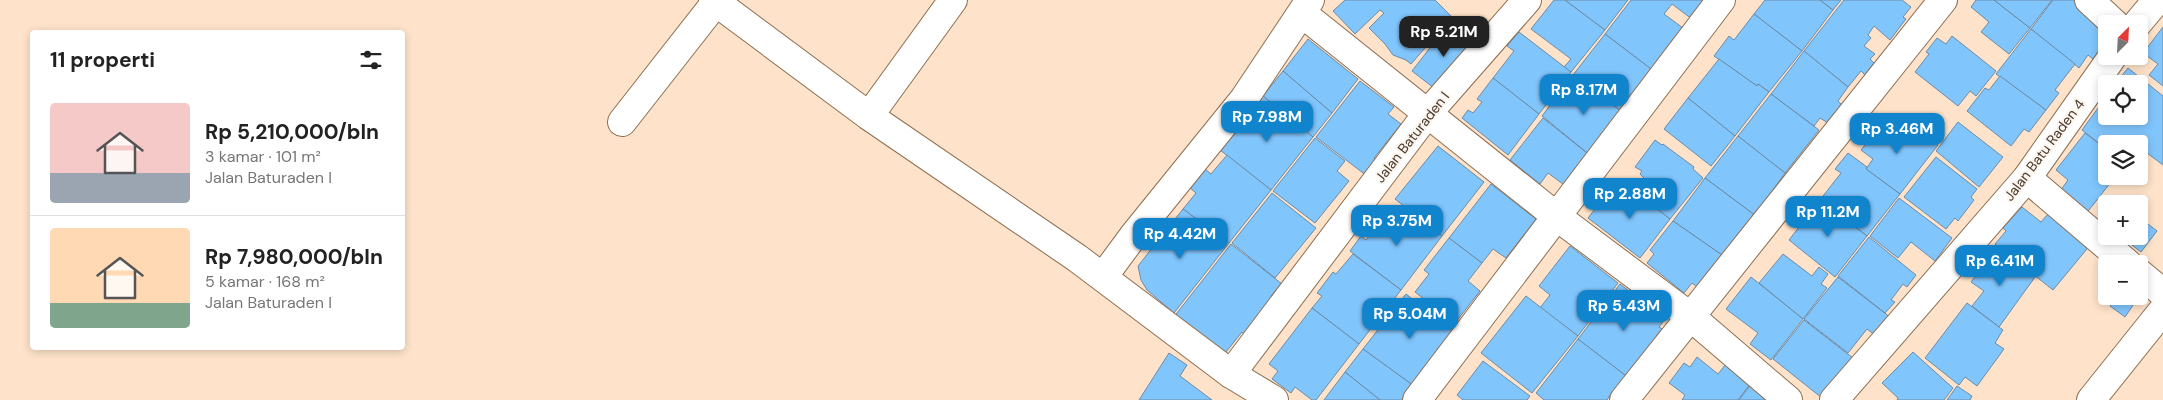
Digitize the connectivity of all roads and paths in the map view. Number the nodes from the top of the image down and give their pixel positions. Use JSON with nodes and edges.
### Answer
{"nodes":[{"id":1,"x":953,"y":0,"type":"edge"},
{"id":2,"x":1527,"y":0,"type":"edge"},
{"id":3,"x":1721,"y":0,"type":"edge"},
{"id":4,"x":1943,"y":0,"type":"edge"},
{"id":5,"x":2089,"y":0,"type":"edge"},
{"id":6,"x":2157,"y":0,"type":"edge"},
{"id":7,"x":714,"y":1,"type":"edge"},
{"id":8,"x":1306,"y":7,"type":"edge"},
{"id":9,"x":2105,"y":15,"type":"edge"},
{"id":10,"x":2144,"y":15,"type":"edge"},
{"id":11,"x":2106,"y":65,"type":"edge"},
{"id":12,"x":1427,"y":114,"type":"junction"},
{"id":13,"x":869,"y":116,"type":"junction"},
{"id":14,"x":622,"y":122,"type":"dead end"},
{"id":15,"x":2027,"y":178,"type":"junction"},
{"id":16,"x":1556,"y":216,"type":"junction"},
{"id":17,"x":2117,"y":255,"type":"edge"},
{"id":18,"x":1103,"y":277,"type":"junction"},
{"id":19,"x":2148,"y":280,"type":"edge"},
{"id":20,"x":2163,"y":293,"type":"edge"},
{"id":21,"x":2163,"y":310,"type":"edge"},
{"id":22,"x":1691,"y":316,"type":"junction"},
{"id":23,"x":1231,"y":374,"type":"junction"},
{"id":24,"x":1274,"y":400,"type":"edge"},
{"id":25,"x":1417,"y":400,"type":"edge"},
{"id":26,"x":1624,"y":400,"type":"edge"},
{"id":27,"x":1788,"y":400,"type":"edge"},
{"id":28,"x":1834,"y":400,"type":"edge"},
{"id":29,"x":2091,"y":400,"type":"edge"}],
"edges":[{"from":1,"to":13,"type":"street"},
{"from":2,"to":12,"type":"street","name":"Jalan Baturaden I"},
{"from":3,"to":16,"type":"street"},
{"from":4,"to":22,"type":"street"},
{"from":5,"to":9,"type":"street"},
{"from":6,"to":10,"type":"street"},
{"from":7,"to":13,"type":"street"},
{"from":7,"to":14,"type":"street"},
{"from":8,"to":12,"type":"street"},
{"from":8,"to":18,"type":"street"},
{"from":11,"to":15,"type":"street","name":"Jalan Batu Raden 4"},
{"from":12,"to":16,"type":"street"},
{"from":12,"to":23,"type":"street","name":"Jalan Baturaden I"},
{"from":13,"to":18,"type":"street"},
{"from":15,"to":17,"type":"street"},
{"from":15,"to":28,"type":"street","name":"Jalan Batu Raden 4"},
{"from":16,"to":22,"type":"street"},
{"from":16,"to":25,"type":"street"},
{"from":18,"to":23,"type":"street"},
{"from":19,"to":20,"type":"street"},
{"from":21,"to":29,"type":"street"},
{"from":22,"to":26,"type":"street"},
{"from":22,"to":27,"type":"street"},
{"from":23,"to":24,"type":"street"}]}
